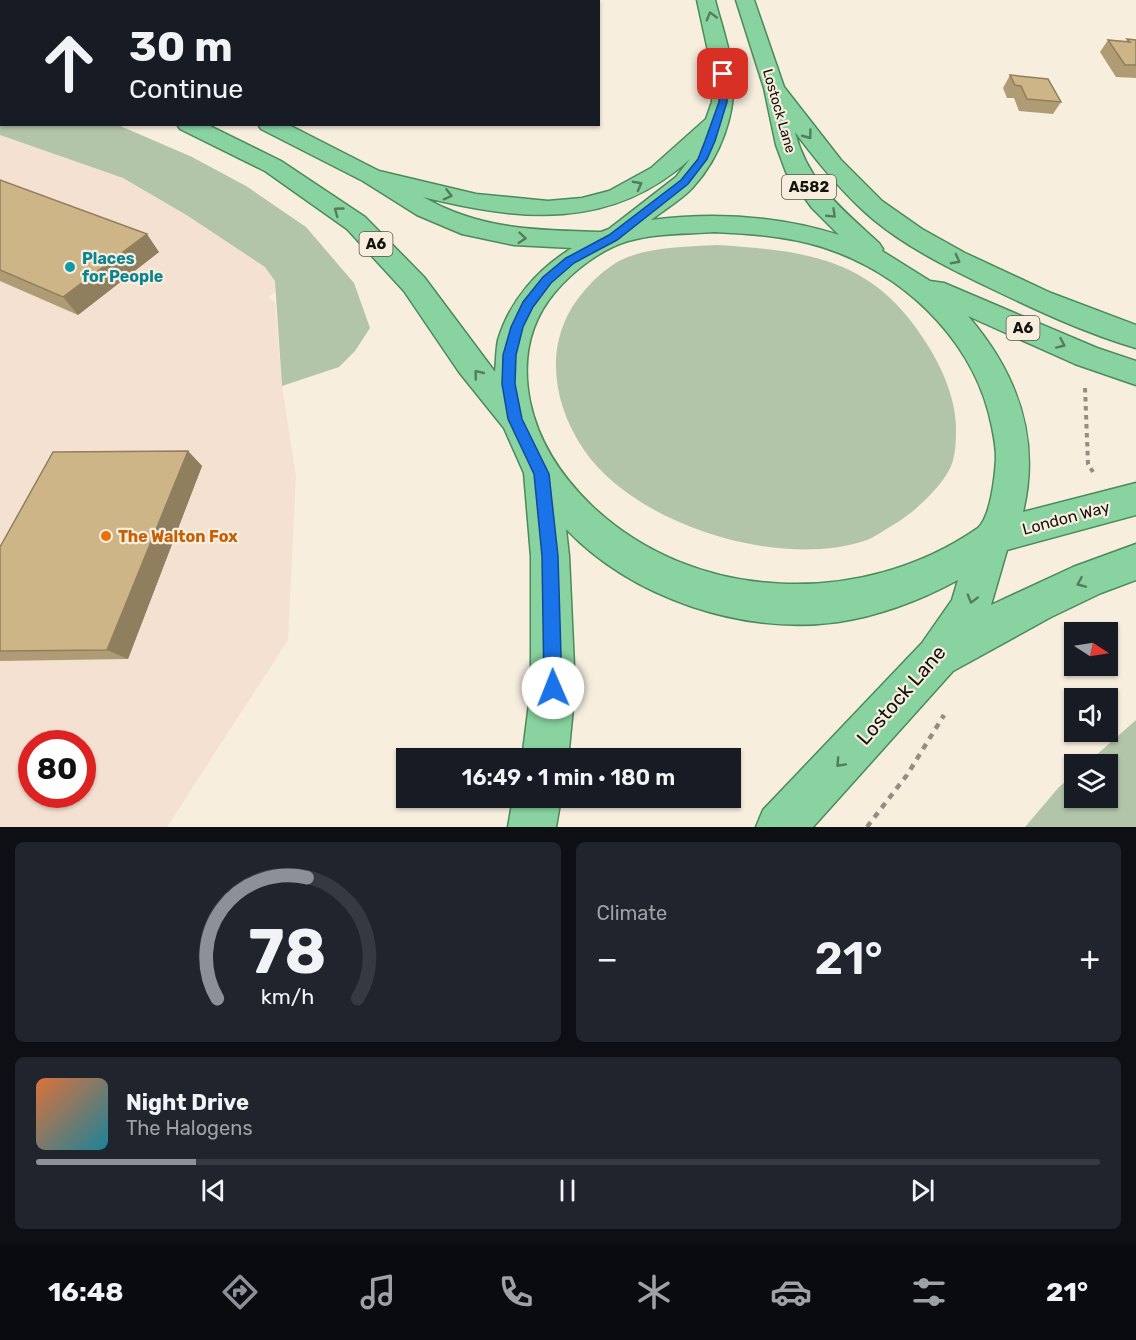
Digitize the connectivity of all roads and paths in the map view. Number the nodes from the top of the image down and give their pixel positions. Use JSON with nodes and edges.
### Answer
{"nodes":[{"id":1,"x":706,"y":0,"type":"edge"},
{"id":2,"x":745,"y":0,"type":"edge"},
{"id":3,"x":774,"y":88,"type":"junction"},
{"id":4,"x":716,"y":122,"type":"junction"},
{"id":5,"x":192,"y":126,"type":"edge"},
{"id":6,"x":273,"y":126,"type":"edge"},
{"id":7,"x":371,"y":176,"type":"junction"},
{"id":8,"x":608,"y":239,"type":"junction"},
{"id":9,"x":883,"y":262,"type":"junction"},
{"id":10,"x":910,"y":280,"type":"junction"},
{"id":11,"x":1136,"y":337,"type":"edge"},
{"id":12,"x":1086,"y":356,"type":"junction"},
{"id":13,"x":1136,"y":373,"type":"edge"},
{"id":14,"x":515,"y":419,"type":"junction"},
{"id":15,"x":541,"y":474,"type":"junction"},
{"id":16,"x":1124,"y":502,"type":"edge"},
{"id":17,"x":992,"y":539,"type":"junction"},
{"id":18,"x":1136,"y":562,"type":"edge"},
{"id":19,"x":937,"y":658,"type":"junction"},
{"id":20,"x":948,"y":709,"type":"dead end"},
{"id":21,"x":545,"y":748,"type":"edge"},
{"id":22,"x":535,"y":808,"type":"edge"},
{"id":23,"x":532,"y":827,"type":"edge"},
{"id":24,"x":780,"y":827,"type":"edge"},
{"id":25,"x":867,"y":827,"type":"edge"}],
"edges":[{"from":4,"to":1,"type":"highway","one_way":true},
{"from":2,"to":3,"type":"highway","name":"Lostock Lane","number":"A582"},
{"from":3,"to":9,"type":"highway","name":"Lostock Lane","number":"A582","one_way":true},
{"from":3,"to":11,"type":"highway","one_way":true},
{"from":7,"to":4,"type":"highway","one_way":true},
{"from":4,"to":8,"type":"highway"},
{"from":14,"to":5,"type":"highway","number":"A6","one_way":true},
{"from":6,"to":7,"type":"highway"},
{"from":7,"to":8,"type":"highway","one_way":true},
{"from":8,"to":9,"type":"highway"},
{"from":8,"to":14,"type":"highway"},
{"from":9,"to":10,"type":"highway"},
{"from":10,"to":12,"type":"highway","number":"A6","one_way":true},
{"from":10,"to":17,"type":"highway","name":"Lostock Lane"},
{"from":12,"to":13,"type":"highway","number":"A6"},
{"from":12,"to":16,"type":"path"},
{"from":14,"to":15,"type":"highway"},
{"from":15,"to":17,"type":"highway","name":"London Way"},
{"from":15,"to":21,"type":"highway"},
{"from":16,"to":17,"type":"highway","name":"London Way"},
{"from":17,"to":19,"type":"highway","name":"Lostock Lane","one_way":true},
{"from":18,"to":19,"type":"highway","one_way":true},
{"from":19,"to":24,"type":"highway","name":"Lostock Lane","one_way":true},
{"from":20,"to":25,"type":"path"},
{"from":22,"to":23,"type":"highway"}]}
